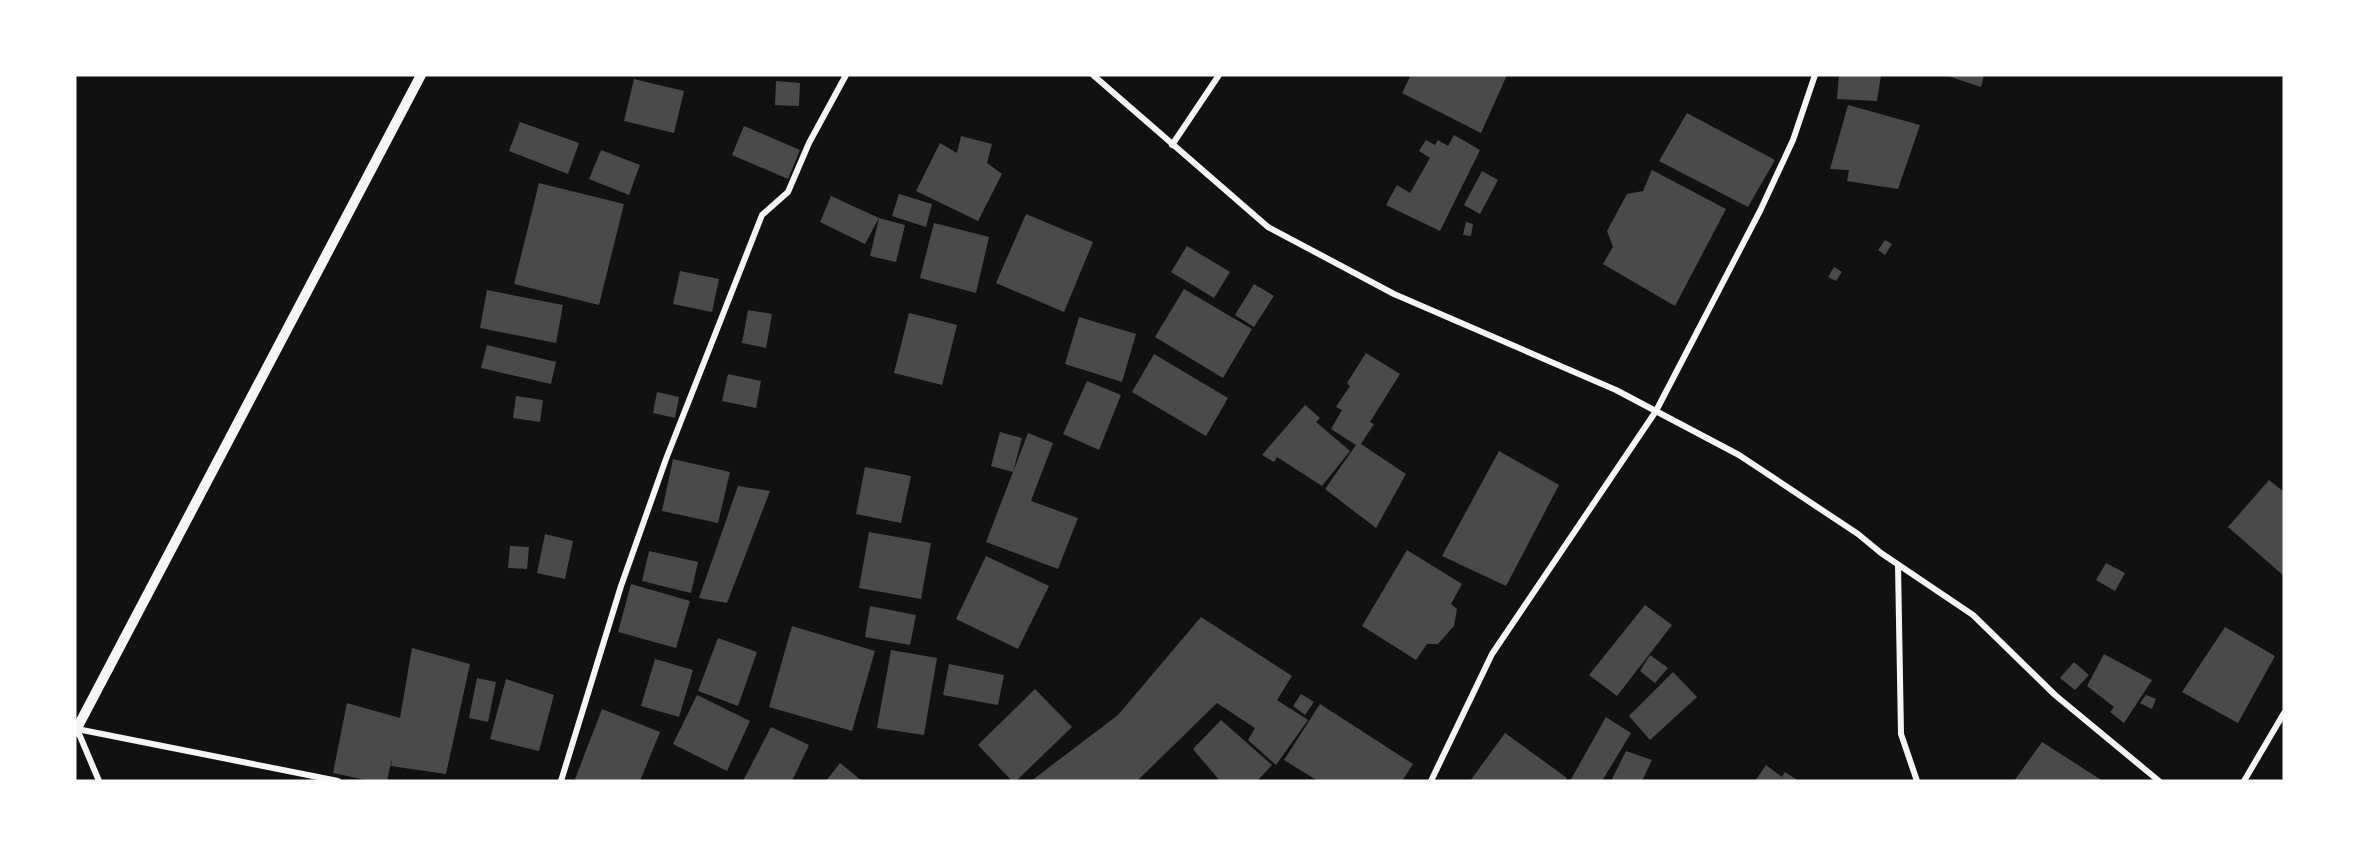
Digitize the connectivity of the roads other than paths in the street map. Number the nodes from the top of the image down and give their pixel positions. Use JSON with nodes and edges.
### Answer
{"nodes":[{"id":1,"x":421,"y":75,"type":"edge"},
{"id":2,"x":846,"y":75,"type":"edge"},
{"id":3,"x":1094,"y":75,"type":"edge"},
{"id":4,"x":1219,"y":75,"type":"edge"},
{"id":5,"x":1815,"y":75,"type":"edge"},
{"id":6,"x":1172,"y":145,"type":"junction"},
{"id":7,"x":1656,"y":411,"type":"junction"},
{"id":8,"x":1898,"y":565,"type":"junction"},
{"id":9,"x":2284,"y":713,"type":"edge"},
{"id":10,"x":76,"y":731,"type":"edge"},
{"id":11,"x":99,"y":781,"type":"edge"},
{"id":12,"x":338,"y":781,"type":"edge"},
{"id":13,"x":561,"y":781,"type":"edge"},
{"id":14,"x":1431,"y":781,"type":"edge"},
{"id":15,"x":1917,"y":781,"type":"edge"},
{"id":16,"x":2159,"y":781,"type":"edge"},
{"id":17,"x":2244,"y":781,"type":"edge"}],
"edges":[{"from":1,"to":10,"type":"street"},
{"from":2,"to":13,"type":"street"},
{"from":3,"to":6,"type":"street"},
{"from":4,"to":6,"type":"street"},
{"from":5,"to":7,"type":"street"},
{"from":6,"to":7,"type":"street"},
{"from":7,"to":8,"type":"street"},
{"from":7,"to":14,"type":"street"},
{"from":8,"to":15,"type":"street"},
{"from":8,"to":16,"type":"street"},
{"from":9,"to":17,"type":"street"},
{"from":10,"to":11,"type":"street"},
{"from":10,"to":12,"type":"street"}]}
